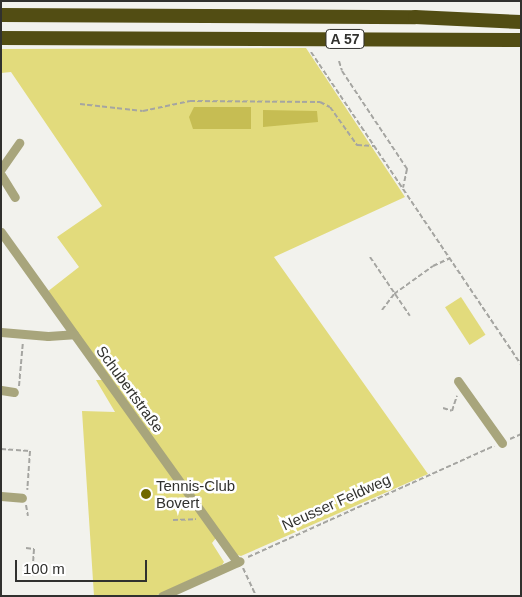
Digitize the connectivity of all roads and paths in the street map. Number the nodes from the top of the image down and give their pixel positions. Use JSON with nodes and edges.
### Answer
{"nodes":[{"id":1,"x":1,"y":10,"type":"edge"},
{"id":2,"x":1,"y":15,"type":"edge"},
{"id":3,"x":19,"y":15,"type":"junction"},
{"id":4,"x":521,"y":22,"type":"edge"},
{"id":5,"x":1,"y":38,"type":"edge"},
{"id":6,"x":521,"y":40,"type":"edge"},
{"id":7,"x":311,"y":52,"type":"dead end"},
{"id":8,"x":339,"y":61,"type":"dead end"},
{"id":9,"x":80,"y":104,"type":"dead end"},
{"id":10,"x":19,"y":143,"type":"dead end"},
{"id":11,"x":374,"y":146,"type":"junction"},
{"id":12,"x":1,"y":169,"type":"edge"},
{"id":13,"x":1,"y":175,"type":"edge"},
{"id":14,"x":403,"y":188,"type":"junction"},
{"id":15,"x":15,"y":197,"type":"dead end"},
{"id":16,"x":1,"y":232,"type":"edge"},
{"id":17,"x":370,"y":257,"type":"dead end"},
{"id":18,"x":450,"y":258,"type":"junction"},
{"id":19,"x":394,"y":294,"type":"junction"},
{"id":20,"x":382,"y":310,"type":"dead end"},
{"id":21,"x":410,"y":316,"type":"dead end"},
{"id":22,"x":1,"y":332,"type":"edge"},
{"id":23,"x":23,"y":334,"type":"junction"},
{"id":24,"x":74,"y":334,"type":"junction"},
{"id":25,"x":521,"y":364,"type":"edge"},
{"id":26,"x":460,"y":385,"type":"joint"},
{"id":27,"x":1,"y":390,"type":"edge"},
{"id":28,"x":14,"y":392,"type":"joint"},
{"id":29,"x":443,"y":408,"type":"dead end"},
{"id":30,"x":521,"y":434,"type":"edge"},
{"id":31,"x":502,"y":443,"type":"junction"},
{"id":32,"x":1,"y":449,"type":"edge"},
{"id":33,"x":1,"y":496,"type":"edge"},
{"id":34,"x":22,"y":498,"type":"dead end"},
{"id":35,"x":28,"y":516,"type":"dead end"},
{"id":36,"x":205,"y":517,"type":"junction"},
{"id":37,"x":173,"y":520,"type":"dead end"},
{"id":38,"x":26,"y":548,"type":"dead end"},
{"id":39,"x":239,"y":561,"type":"junction"},
{"id":40,"x":32,"y":578,"type":"dead end"},
{"id":41,"x":162,"y":596,"type":"edge"},
{"id":42,"x":256,"y":596,"type":"edge"}],
"edges":[{"from":1,"to":3,"type":"highway"},
{"from":2,"to":3,"type":"highway","number":"A 57"},
{"from":3,"to":4,"type":"highway","number":"A 57"},
{"from":5,"to":6,"type":"highway","number":"A 57"},
{"from":7,"to":11,"type":"path"},
{"from":8,"to":14,"type":"path"},
{"from":9,"to":11,"type":"path"},
{"from":10,"to":12,"type":"street"},
{"from":11,"to":14,"type":"path"},
{"from":13,"to":15,"type":"street"},
{"from":14,"to":18,"type":"path"},
{"from":16,"to":24,"type":"street","name":"Schubertstraße"},
{"from":17,"to":19,"type":"path"},
{"from":18,"to":19,"type":"path"},
{"from":18,"to":25,"type":"path"},
{"from":19,"to":20,"type":"path"},
{"from":19,"to":21,"type":"path"},
{"from":22,"to":23,"type":"street"},
{"from":23,"to":24,"type":"street"},
{"from":23,"to":28,"type":"path"},
{"from":24,"to":36,"type":"street","name":"Schubertstraße"},
{"from":26,"to":29,"type":"path"},
{"from":26,"to":31,"type":"street"},
{"from":27,"to":28,"type":"street"},
{"from":30,"to":31,"type":"path","name":"Neusser Feldweg"},
{"from":31,"to":39,"type":"path","name":"Neusser Feldweg"},
{"from":32,"to":35,"type":"path"},
{"from":33,"to":34,"type":"street"},
{"from":36,"to":37,"type":"path"},
{"from":36,"to":39,"type":"street","name":"Schubertstraße"},
{"from":38,"to":40,"type":"path"},
{"from":39,"to":41,"type":"street"},
{"from":39,"to":42,"type":"path"}]}
